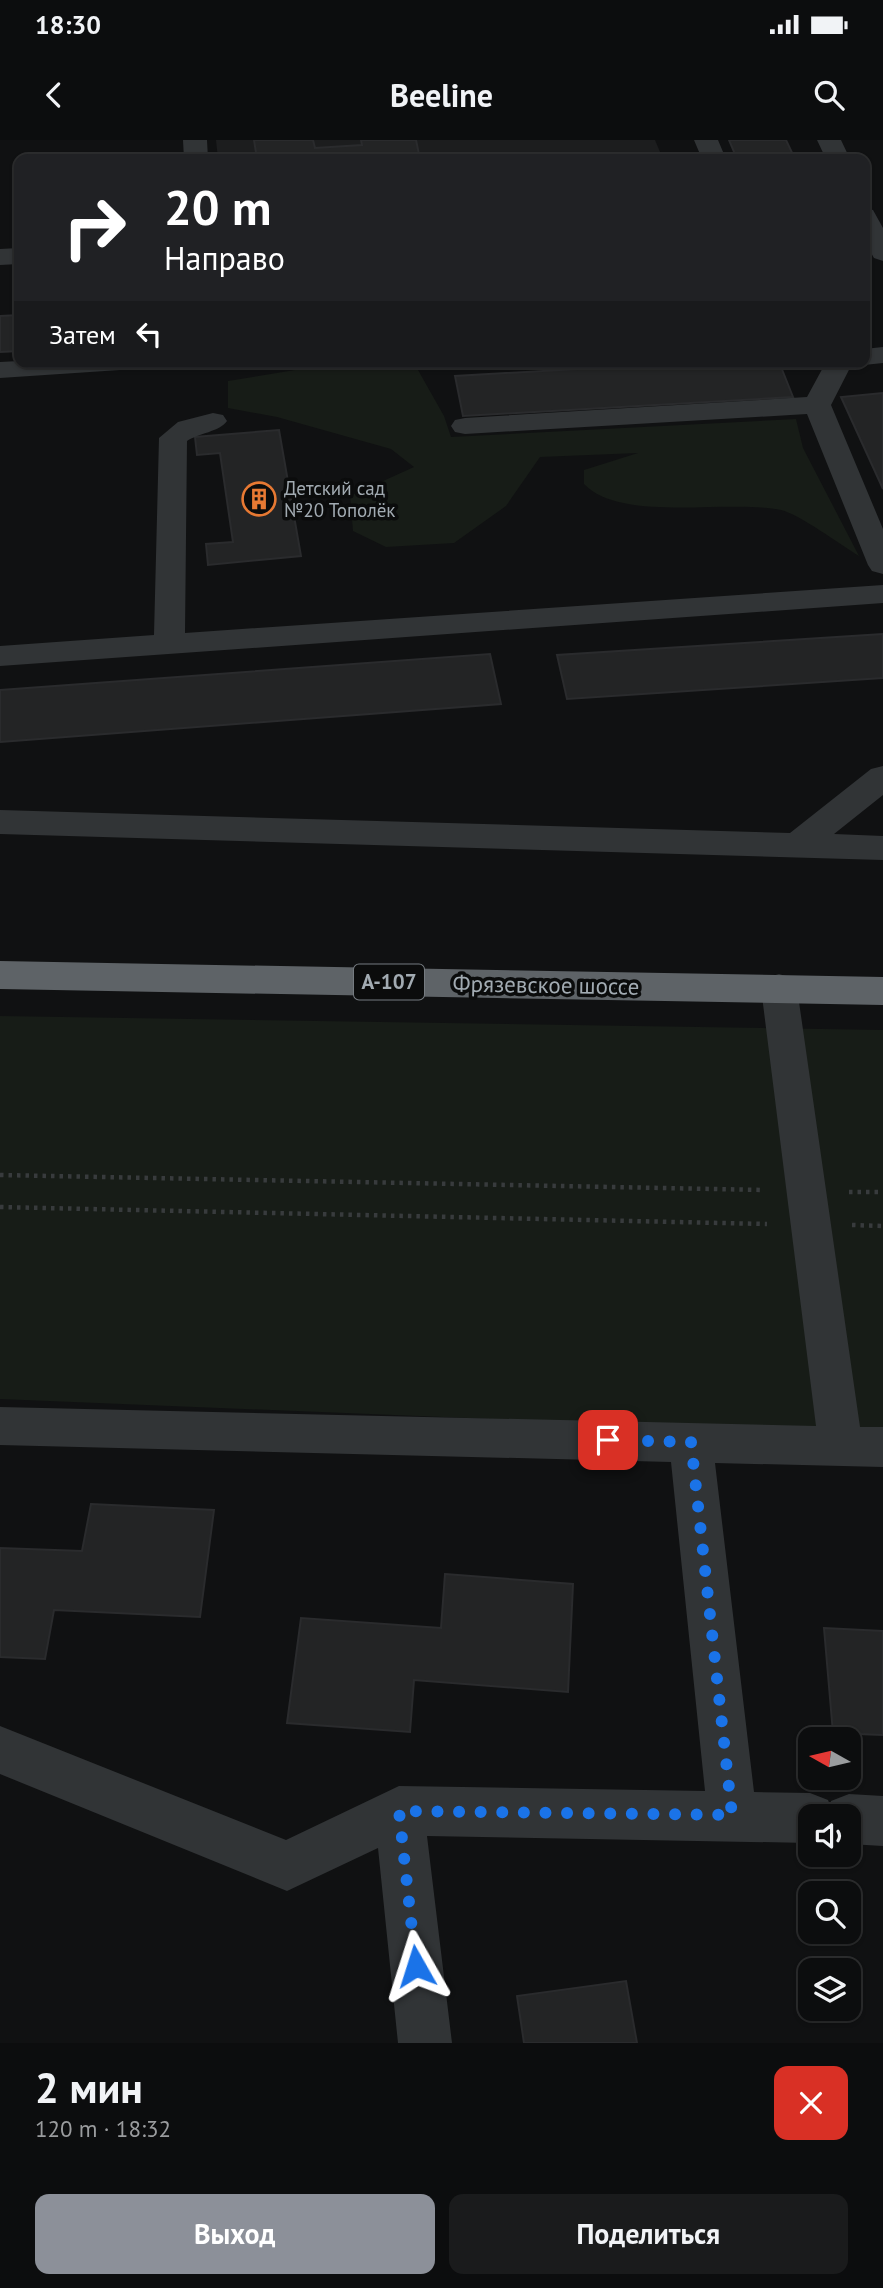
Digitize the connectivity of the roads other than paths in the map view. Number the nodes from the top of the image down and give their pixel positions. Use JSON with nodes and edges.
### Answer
{"nodes":[{"id":1,"x":870,"y":227,"type":"edge"},
{"id":2,"x":883,"y":253,"type":"edge"},
{"id":3,"x":30,"y":368,"type":"edge"},
{"id":4,"x":837,"y":368,"type":"edge"},
{"id":5,"x":0,"y":370,"type":"edge"},
{"id":6,"x":817,"y":405,"type":"junction"},
{"id":7,"x":213,"y":421,"type":"dead end"},
{"id":8,"x":465,"y":426,"type":"dead end"},
{"id":9,"x":883,"y":565,"type":"edge"},
{"id":10,"x":883,"y":594,"type":"edge"},
{"id":11,"x":169,"y":644,"type":"junction"},
{"id":12,"x":0,"y":656,"type":"edge"},
{"id":13,"x":883,"y":777,"type":"edge"},
{"id":14,"x":0,"y":822,"type":"edge"},
{"id":15,"x":797,"y":846,"type":"junction"},
{"id":16,"x":883,"y":848,"type":"edge"},
{"id":17,"x":0,"y":975,"type":"edge"},
{"id":18,"x":779,"y":988,"type":"junction"},
{"id":19,"x":883,"y":990,"type":"edge"},
{"id":20,"x":0,"y":1426,"type":"edge"},
{"id":21,"x":691,"y":1442,"type":"junction"},
{"id":22,"x":862,"y":1447,"type":"edge"},
{"id":23,"x":0,"y":1750,"type":"edge"},
{"id":24,"x":399,"y":1811,"type":"junction"},
{"id":25,"x":732,"y":1815,"type":"junction"},
{"id":26,"x":798,"y":1818,"type":"edge"},
{"id":27,"x":425,"y":2043,"type":"edge"}],
"edges":[{"from":1,"to":2,"type":"street"},
{"from":3,"to":5,"type":"street"},
{"from":4,"to":6,"type":"street"},
{"from":6,"to":8,"type":"street"},
{"from":6,"to":9,"type":"street"},
{"from":7,"to":11,"type":"street"},
{"from":10,"to":11,"type":"street"},
{"from":11,"to":12,"type":"street"},
{"from":13,"to":15,"type":"street"},
{"from":14,"to":15,"type":"street"},
{"from":15,"to":16,"type":"street"},
{"from":17,"to":18,"type":"highway","name":"Фрязевское шоссе","number":"А-107"},
{"from":18,"to":19,"type":"highway","name":"Фрязевское шоссе","number":"А-107"},
{"from":18,"to":22,"type":"street"},
{"from":20,"to":21,"type":"street"},
{"from":21,"to":22,"type":"street"},
{"from":21,"to":25,"type":"street"},
{"from":23,"to":24,"type":"street"},
{"from":24,"to":25,"type":"street"},
{"from":24,"to":27,"type":"street"},
{"from":25,"to":26,"type":"street"}]}
